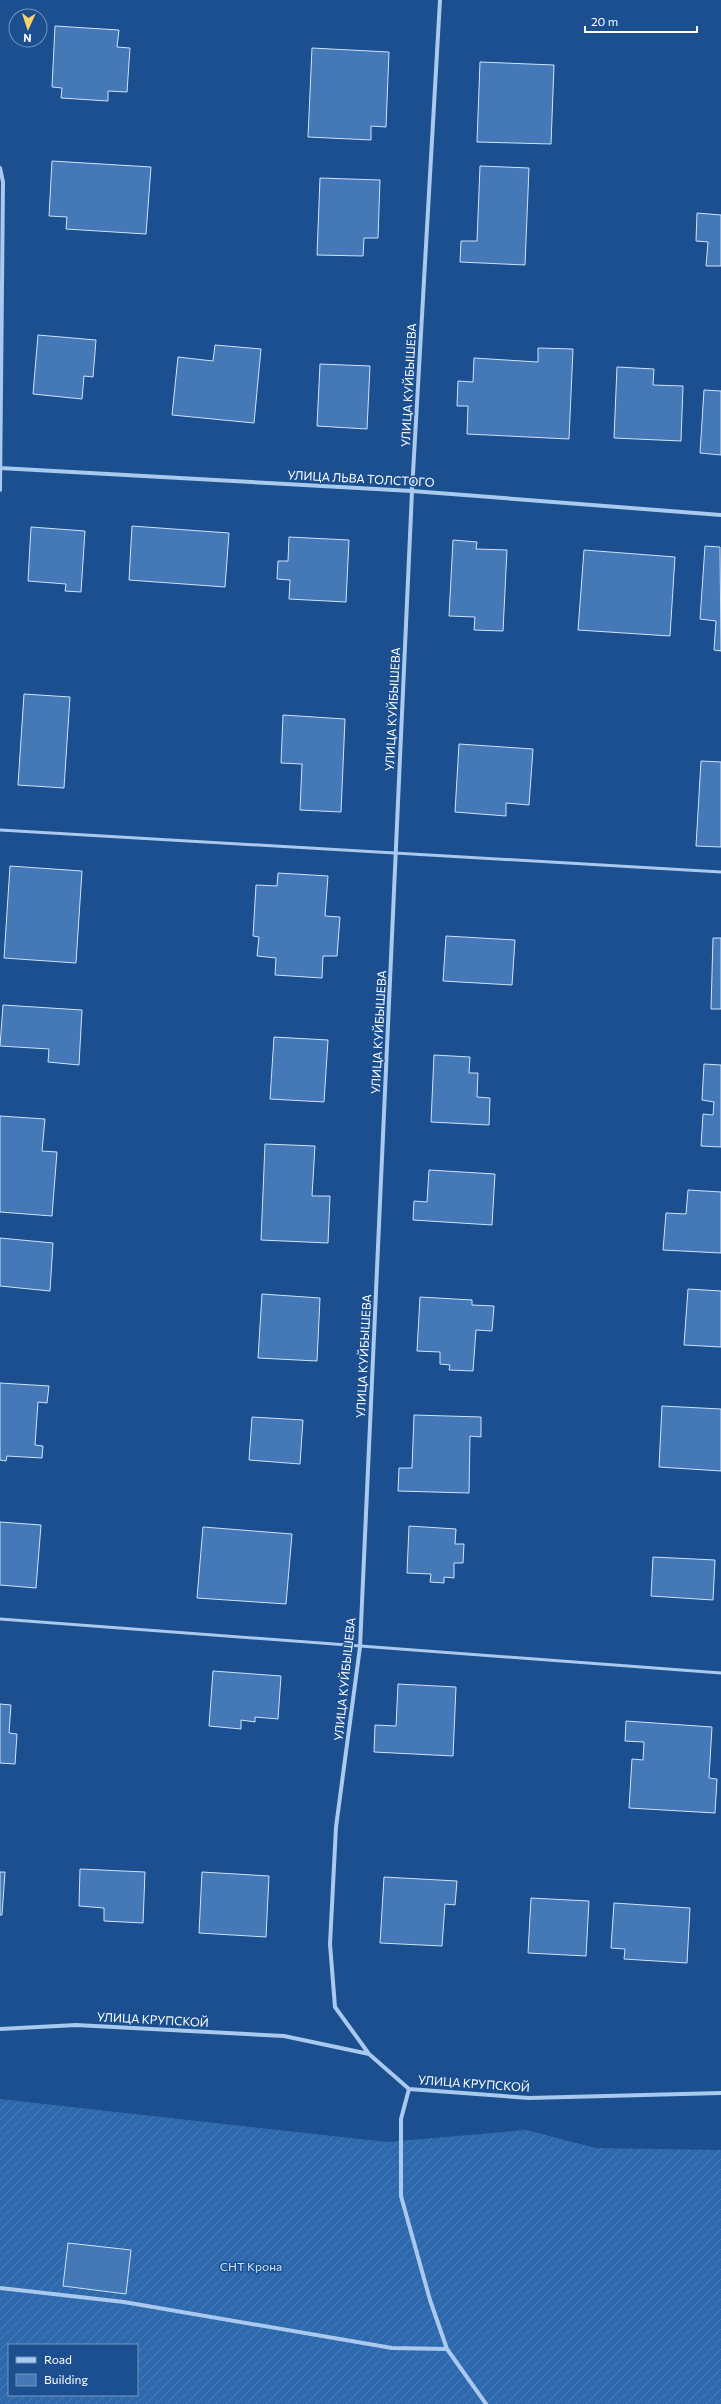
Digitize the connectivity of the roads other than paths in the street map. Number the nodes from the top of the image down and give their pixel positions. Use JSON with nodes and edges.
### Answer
{"nodes":[{"id":1,"x":440,"y":0,"type":"edge"},
{"id":2,"x":0,"y":168,"type":"edge"},
{"id":3,"x":1,"y":468,"type":"edge"},
{"id":4,"x":0,"y":490,"type":"edge"},
{"id":5,"x":412,"y":491,"type":"junction"},
{"id":6,"x":721,"y":514,"type":"edge"},
{"id":7,"x":0,"y":830,"type":"edge"},
{"id":8,"x":396,"y":854,"type":"junction"},
{"id":9,"x":721,"y":872,"type":"edge"},
{"id":10,"x":0,"y":1619,"type":"edge"},
{"id":11,"x":360,"y":1647,"type":"junction"},
{"id":12,"x":721,"y":1673,"type":"edge"},
{"id":13,"x":0,"y":2029,"type":"edge"},
{"id":14,"x":369,"y":2054,"type":"junction"},
{"id":15,"x":409,"y":2089,"type":"junction"},
{"id":16,"x":721,"y":2092,"type":"edge"},
{"id":17,"x":0,"y":2288,"type":"edge"},
{"id":18,"x":447,"y":2349,"type":"junction"},
{"id":19,"x":486,"y":2404,"type":"edge"}],
"edges":[{"from":1,"to":5,"type":"street","name":"УЛИЦА КУЙБЫШЕВА"},
{"from":2,"to":3,"type":"street"},
{"from":3,"to":4,"type":"street"},
{"from":3,"to":5,"type":"street","name":"УЛИЦА ЛЬВА ТОЛСТОГО"},
{"from":5,"to":6,"type":"street","name":"УЛИЦА ЛЬВА ТОЛСТОГО"},
{"from":5,"to":8,"type":"street","name":"УЛИЦА КУЙБЫШЕВА"},
{"from":7,"to":8,"type":"lane"},
{"from":8,"to":9,"type":"lane"},
{"from":8,"to":11,"type":"street","name":"УЛИЦА КУЙБЫШЕВА"},
{"from":10,"to":11,"type":"lane"},
{"from":11,"to":12,"type":"lane"},
{"from":11,"to":14,"type":"street","name":"УЛИЦА КУЙБЫШЕВА"},
{"from":13,"to":14,"type":"street","name":"УЛИЦА КРУПСКОЙ"},
{"from":14,"to":15,"type":"street","name":"УЛИЦА КРУПСКОЙ"},
{"from":15,"to":16,"type":"street","name":"УЛИЦА КРУПСКОЙ"},
{"from":15,"to":18,"type":"street"},
{"from":17,"to":18,"type":"street"},
{"from":18,"to":19,"type":"street"}]}
